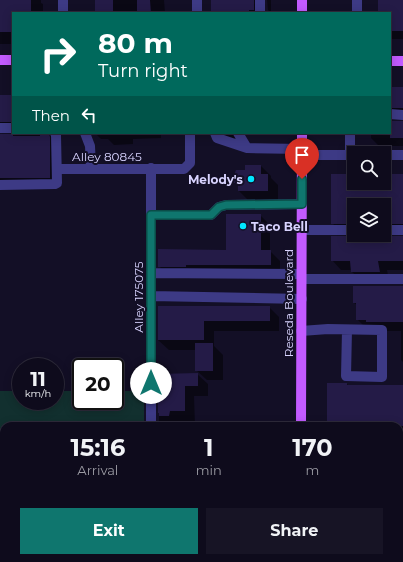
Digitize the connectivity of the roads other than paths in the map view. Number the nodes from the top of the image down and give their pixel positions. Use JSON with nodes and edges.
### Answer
{"nodes":[{"id":1,"x":63,"y":0,"type":"edge"},
{"id":2,"x":197,"y":0,"type":"edge"},
{"id":3,"x":260,"y":0,"type":"edge"},
{"id":4,"x":302,"y":0,"type":"edge"},
{"id":5,"x":357,"y":0,"type":"edge"},
{"id":6,"x":63,"y":12,"type":"edge"},
{"id":7,"x":197,"y":12,"type":"edge"},
{"id":8,"x":260,"y":12,"type":"edge"},
{"id":9,"x":302,"y":12,"type":"edge"},
{"id":10,"x":357,"y":12,"type":"edge"},
{"id":11,"x":0,"y":60,"type":"edge"},
{"id":12,"x":12,"y":60,"type":"edge"},
{"id":13,"x":391,"y":61,"type":"edge"},
{"id":14,"x":403,"y":61,"type":"edge"},
{"id":15,"x":391,"y":114,"type":"edge"},
{"id":16,"x":403,"y":114,"type":"edge"},
{"id":17,"x":0,"y":128,"type":"edge"},
{"id":18,"x":12,"y":128,"type":"edge"},
{"id":19,"x":56,"y":134,"type":"edge"},
{"id":20,"x":85,"y":134,"type":"edge"},
{"id":21,"x":190,"y":134,"type":"edge"},
{"id":22,"x":215,"y":134,"type":"edge"},
{"id":23,"x":239,"y":134,"type":"edge"},
{"id":24,"x":302,"y":134,"type":"edge"},
{"id":25,"x":350,"y":134,"type":"edge"},
{"id":26,"x":351,"y":146,"type":"edge"},
{"id":27,"x":247,"y":148,"type":"junction"},
{"id":28,"x":302,"y":152,"type":"junction"},
{"id":29,"x":347,"y":155,"type":"edge"},
{"id":30,"x":391,"y":155,"type":"edge"},
{"id":31,"x":403,"y":155,"type":"edge"},
{"id":32,"x":91,"y":168,"type":"junction"},
{"id":33,"x":150,"y":168,"type":"junction"},
{"id":34,"x":60,"y":169,"type":"junction"},
{"id":35,"x":0,"y":185,"type":"edge"},
{"id":36,"x":302,"y":204,"type":"junction"},
{"id":37,"x":151,"y":215,"type":"junction"},
{"id":38,"x":302,"y":230,"type":"junction"},
{"id":39,"x":347,"y":230,"type":"edge"},
{"id":40,"x":391,"y":230,"type":"edge"},
{"id":41,"x":403,"y":230,"type":"edge"},
{"id":42,"x":151,"y":273,"type":"junction"},
{"id":43,"x":302,"y":276,"type":"junction"},
{"id":44,"x":403,"y":279,"type":"edge"},
{"id":45,"x":151,"y":296,"type":"junction"},
{"id":46,"x":302,"y":299,"type":"junction"},
{"id":47,"x":347,"y":330,"type":"junction"},
{"id":48,"x":302,"y":331,"type":"junction"},
{"id":49,"x":151,"y":422,"type":"edge"},
{"id":50,"x":301,"y":422,"type":"edge"}],
"edges":[{"from":1,"to":6,"type":"street"},
{"from":2,"to":7,"type":"street"},
{"from":3,"to":8,"type":"street"},
{"from":4,"to":9,"type":"main road"},
{"from":5,"to":10,"type":"street"},
{"from":11,"to":12,"type":"main road"},
{"from":13,"to":14,"type":"main road"},
{"from":15,"to":16,"type":"street"},
{"from":17,"to":18,"type":"street"},
{"from":19,"to":34,"type":"street"},
{"from":20,"to":32,"type":"street"},
{"from":21,"to":33,"type":"street","name":"Alley 80845"},
{"from":22,"to":27,"type":"street"},
{"from":23,"to":27,"type":"street"},
{"from":24,"to":28,"type":"main road","name":"Reseda Boulevard"},
{"from":25,"to":26,"type":"street"},
{"from":27,"to":28,"type":"street"},
{"from":28,"to":29,"type":"street"},
{"from":28,"to":36,"type":"main road","name":"Reseda Boulevard"},
{"from":30,"to":31,"type":"street"},
{"from":32,"to":33,"type":"street","name":"Alley 80845"},
{"from":32,"to":34,"type":"street","name":"Alley 80845"},
{"from":33,"to":37,"type":"street","name":"Alley 175075"},
{"from":34,"to":35,"type":"street"},
{"from":36,"to":37,"type":"street"},
{"from":36,"to":38,"type":"main road","name":"Reseda Boulevard"},
{"from":37,"to":42,"type":"street","name":"Alley 175075"},
{"from":38,"to":39,"type":"street"},
{"from":38,"to":43,"type":"main road","name":"Reseda Boulevard"},
{"from":40,"to":41,"type":"street"},
{"from":42,"to":43,"type":"street"},
{"from":42,"to":45,"type":"street","name":"Alley 175075"},
{"from":43,"to":44,"type":"street"},
{"from":43,"to":46,"type":"main road","name":"Reseda Boulevard"},
{"from":45,"to":46,"type":"street"},
{"from":45,"to":49,"type":"street","name":"Alley 175075"},
{"from":46,"to":48,"type":"main road","name":"Reseda Boulevard"},
{"from":47,"to":47,"type":"street"},
{"from":47,"to":48,"type":"street"},
{"from":48,"to":50,"type":"main road","name":"Reseda Boulevard"}]}
